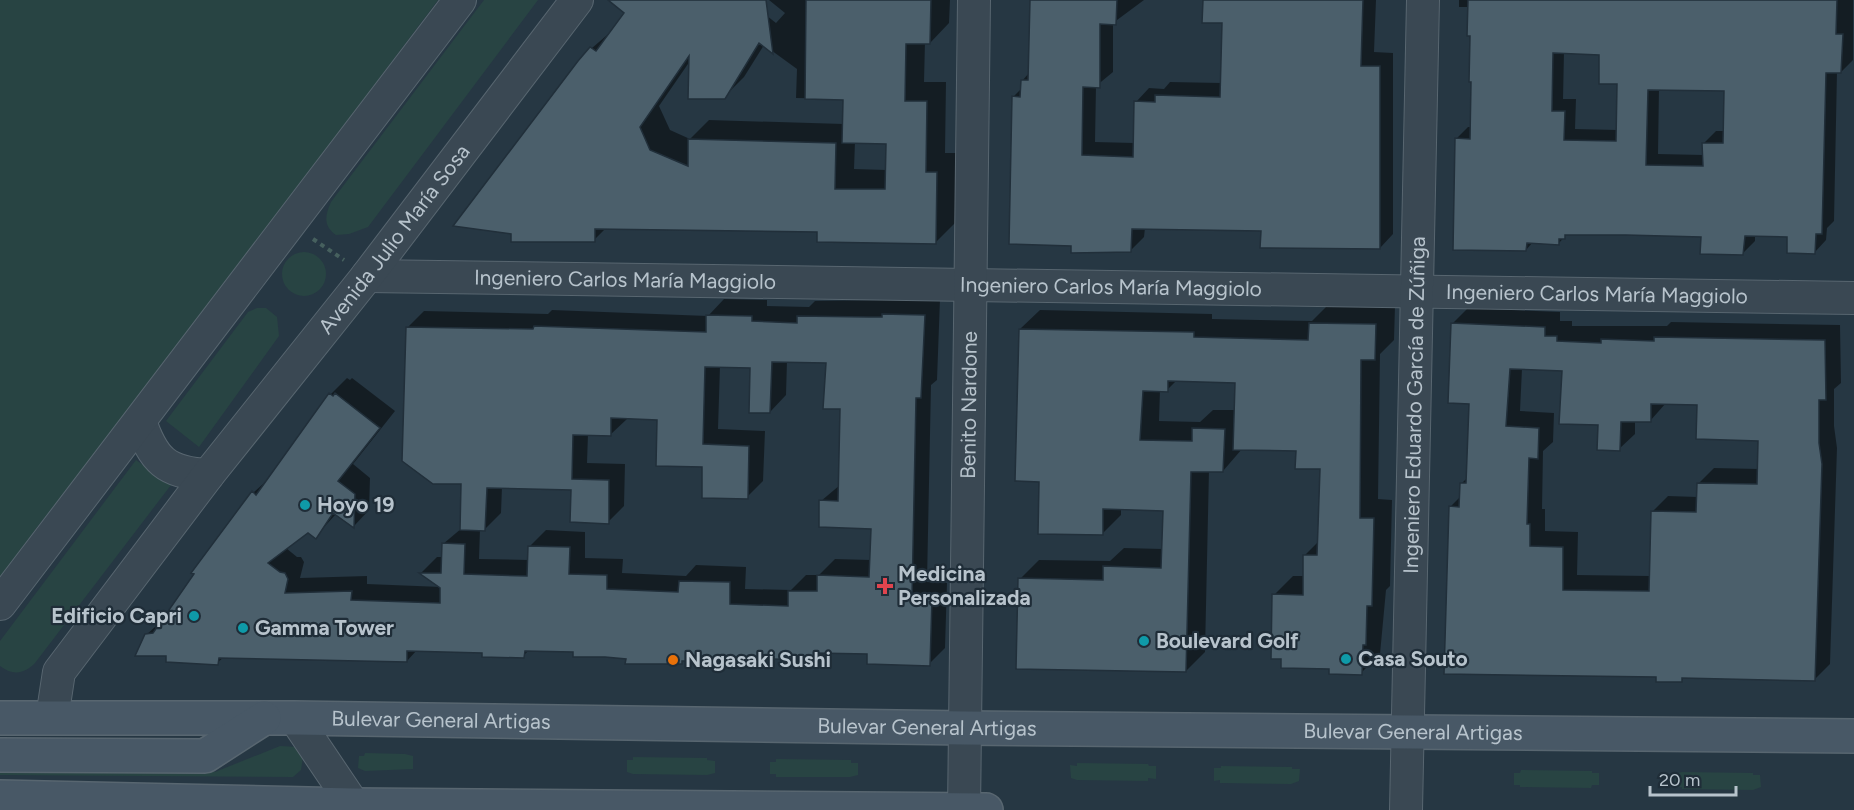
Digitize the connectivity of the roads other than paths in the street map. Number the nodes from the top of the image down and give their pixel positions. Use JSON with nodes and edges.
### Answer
{"nodes":[{"id":1,"x":460,"y":0,"type":"edge"},
{"id":2,"x":577,"y":0,"type":"edge"},
{"id":3,"x":974,"y":0,"type":"edge"},
{"id":4,"x":1423,"y":0,"type":"edge"},
{"id":5,"x":367,"y":276,"type":"junction"},
{"id":6,"x":970,"y":285,"type":"junction"},
{"id":7,"x":1417,"y":291,"type":"junction"},
{"id":8,"x":1854,"y":298,"type":"edge"},
{"id":9,"x":140,"y":421,"type":"junction"},
{"id":10,"x":208,"y":475,"type":"junction"},
{"id":11,"x":0,"y":604,"type":"edge"},
{"id":12,"x":0,"y":718,"type":"edge"},
{"id":13,"x":52,"y":718,"type":"junction"},
{"id":14,"x":279,"y":718,"type":"junction"},
{"id":15,"x":966,"y":728,"type":"junction"},
{"id":16,"x":1408,"y":732,"type":"junction"},
{"id":17,"x":1854,"y":736,"type":"edge"},
{"id":18,"x":0,"y":755,"type":"edge"},
{"id":19,"x":0,"y":797,"type":"edge"},
{"id":20,"x":355,"y":808,"type":"edge"},
{"id":21,"x":964,"y":810,"type":"edge"},
{"id":22,"x":986,"y":810,"type":"edge"},
{"id":23,"x":1406,"y":810,"type":"edge"}],
"edges":[{"from":1,"to":9,"type":"street"},
{"from":2,"to":5,"type":"street","name":"Avenida Julio María Sosa"},
{"from":3,"to":6,"type":"street","name":"Benito Nardone"},
{"from":4,"to":7,"type":"street","name":"Ingeniero Eduardo García de Zúñiga"},
{"from":5,"to":6,"type":"street","name":"Ingeniero Carlos María Maggiolo"},
{"from":5,"to":10,"type":"street","name":"Avenida Julio María Sosa"},
{"from":6,"to":7,"type":"street","name":"Ingeniero Carlos María Maggiolo"},
{"from":6,"to":15,"type":"street","name":"Benito Nardone"},
{"from":7,"to":8,"type":"street","name":"Ingeniero Carlos María Maggiolo"},
{"from":7,"to":16,"type":"street","name":"Ingeniero Eduardo García de Zúñiga"},
{"from":9,"to":10,"type":"street"},
{"from":9,"to":11,"type":"street"},
{"from":10,"to":13,"type":"street","name":"Avenida Julio María Sosa"},
{"from":12,"to":13,"type":"main road","name":"Bulevar General Artigas"},
{"from":13,"to":14,"type":"main road","name":"Bulevar General Artigas"},
{"from":14,"to":15,"type":"main road","name":"Bulevar General Artigas"},
{"from":14,"to":18,"type":"main road"},
{"from":14,"to":20,"type":"street"},
{"from":15,"to":16,"type":"main road","name":"Bulevar General Artigas"},
{"from":15,"to":21,"type":"street","name":"Benito Nardone"},
{"from":16,"to":17,"type":"main road","name":"Bulevar General Artigas"},
{"from":16,"to":23,"type":"street","name":"Ingeniero Eduardo García de Zúñiga"},
{"from":19,"to":20,"type":"main road"},
{"from":20,"to":21,"type":"main road"},
{"from":21,"to":22,"type":"main road"}]}
